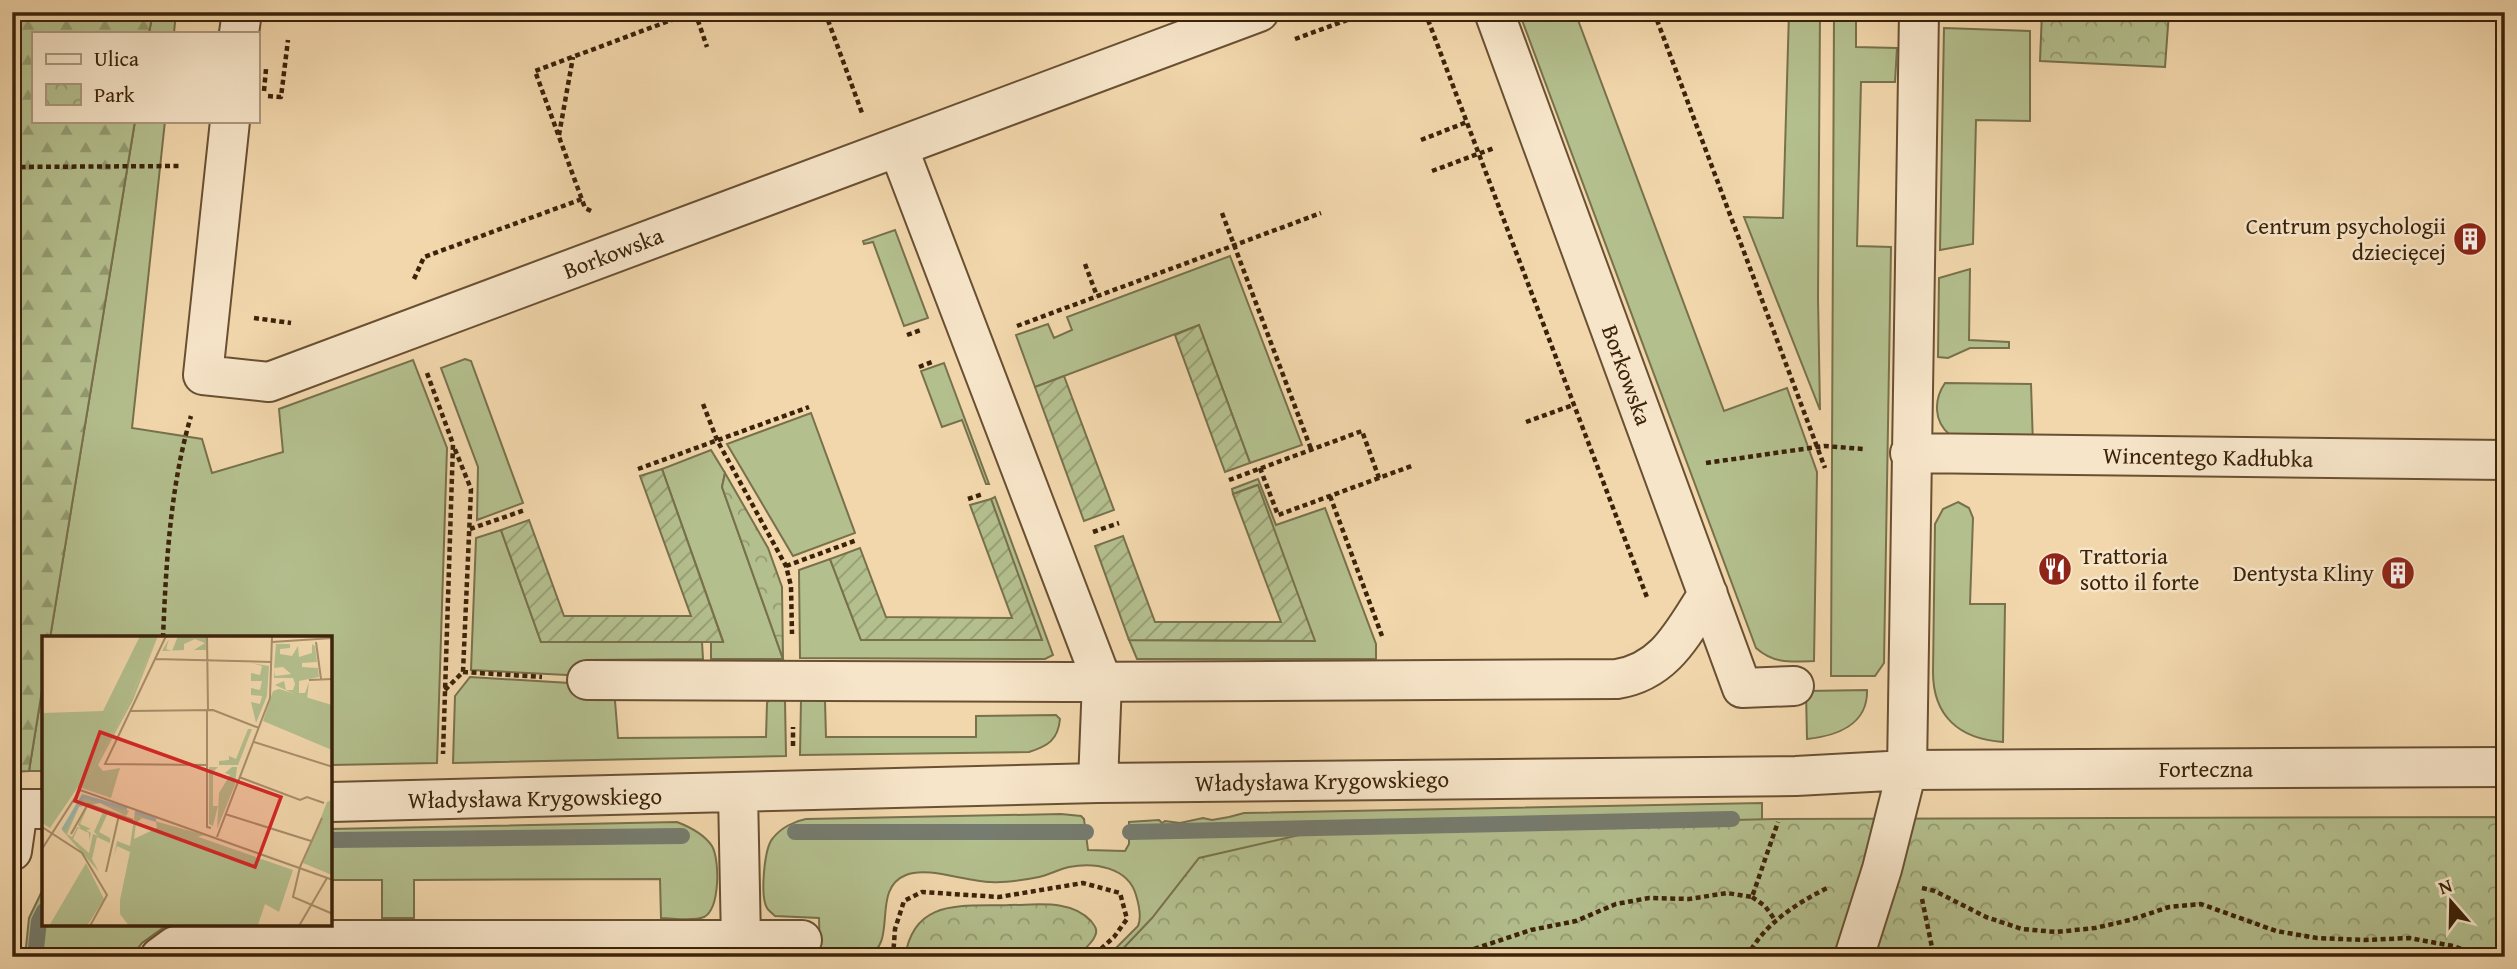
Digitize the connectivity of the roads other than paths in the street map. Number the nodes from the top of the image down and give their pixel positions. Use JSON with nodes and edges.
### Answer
{"nodes":[{"id":1,"x":242,"y":12,"type":"edge"},
{"id":2,"x":1259,"y":12,"type":"edge"},
{"id":3,"x":1494,"y":12,"type":"edge"},
{"id":4,"x":1919,"y":12,"type":"edge"},
{"id":5,"x":239,"y":32,"type":"edge"},
{"id":6,"x":230,"y":122,"type":"edge"},
{"id":7,"x":888,"y":150,"type":"junction"},
{"id":8,"x":1910,"y":453,"type":"junction"},
{"id":9,"x":2505,"y":460,"type":"edge"},
{"id":10,"x":1708,"y":594,"type":"junction"},
{"id":11,"x":587,"y":680,"type":"road end"},
{"id":12,"x":1102,"y":681,"type":"junction"},
{"id":13,"x":1794,"y":685,"type":"dead end"},
{"id":14,"x":2505,"y":767,"type":"edge"},
{"id":15,"x":1907,"y":770,"type":"junction"},
{"id":16,"x":1098,"y":783,"type":"junction"},
{"id":17,"x":738,"y":793,"type":"junction"},
{"id":18,"x":332,"y":802,"type":"edge"},
{"id":19,"x":42,"y":809,"type":"edge"},
{"id":20,"x":12,"y":851,"type":"edge"},
{"id":21,"x":802,"y":940,"type":"dead end"},
{"id":22,"x":741,"y":941,"type":"junction"},
{"id":23,"x":383,"y":948,"type":"edge"},
{"id":24,"x":607,"y":949,"type":"edge"},
{"id":25,"x":160,"y":957,"type":"edge"},
{"id":26,"x":1854,"y":957,"type":"edge"}],
"edges":[{"from":1,"to":5,"type":"street"},
{"from":2,"to":7,"type":"street","name":"Borkowska"},
{"from":3,"to":10,"type":"street","name":"Borkowska"},
{"from":4,"to":8,"type":"street"},
{"from":6,"to":7,"type":"street","name":"Borkowska"},
{"from":7,"to":12,"type":"street"},
{"from":8,"to":9,"type":"street","name":"Wincentego Kadłubka"},
{"from":8,"to":15,"type":"street"},
{"from":10,"to":12,"type":"street"},
{"from":10,"to":13,"type":"street","name":"Borkowska"},
{"from":11,"to":12,"type":"street"},
{"from":12,"to":16,"type":"street"},
{"from":14,"to":15,"type":"street","name":"Forteczna"},
{"from":15,"to":16,"type":"street","name":"Władysława Krygowskiego"},
{"from":15,"to":26,"type":"street"},
{"from":16,"to":17,"type":"street","name":"Władysława Krygowskiego"},
{"from":17,"to":18,"type":"street","name":"Władysława Krygowskiego"},
{"from":17,"to":22,"type":"street"},
{"from":19,"to":20,"type":"street"},
{"from":21,"to":22,"type":"street"},
{"from":22,"to":24,"type":"street"},
{"from":23,"to":24,"type":"street"},
{"from":23,"to":25,"type":"street"}]}
